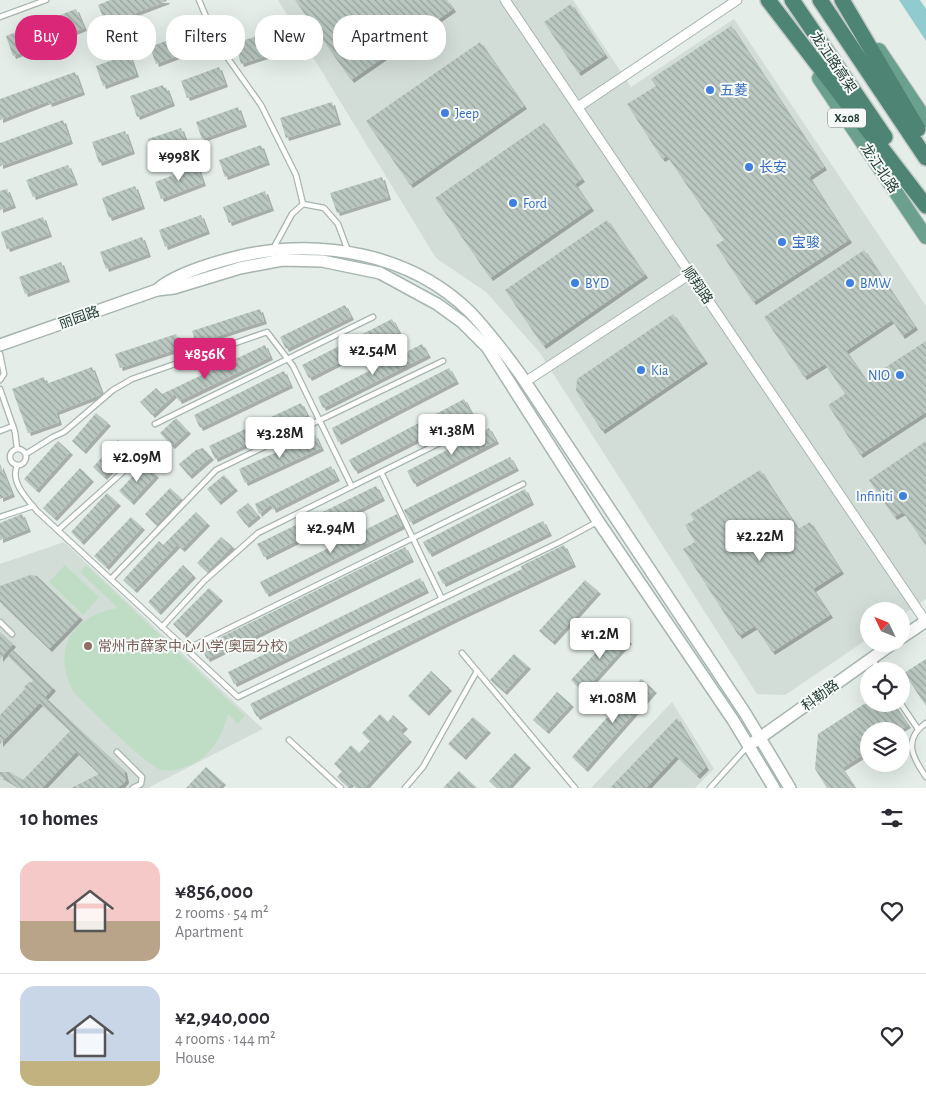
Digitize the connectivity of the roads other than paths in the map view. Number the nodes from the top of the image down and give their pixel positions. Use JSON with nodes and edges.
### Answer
{"nodes":[{"id":1,"x":46,"y":0,"type":"edge"},
{"id":2,"x":199,"y":0,"type":"edge"},
{"id":3,"x":505,"y":0,"type":"edge"},
{"id":4,"x":737,"y":0,"type":"edge"},
{"id":5,"x":768,"y":0,"type":"edge"},
{"id":6,"x":792,"y":0,"type":"edge"},
{"id":7,"x":820,"y":0,"type":"edge"},
{"id":8,"x":844,"y":0,"type":"edge"},
{"id":9,"x":0,"y":17,"type":"edge"},
{"id":10,"x":578,"y":107,"type":"junction"},
{"id":11,"x":926,"y":120,"type":"edge"},
{"id":12,"x":926,"y":144,"type":"edge"},
{"id":13,"x":926,"y":158,"type":"edge"},
{"id":14,"x":926,"y":198,"type":"edge"},
{"id":15,"x":303,"y":204,"type":"junction"},
{"id":16,"x":926,"y":206,"type":"edge"},
{"id":17,"x":926,"y":237,"type":"edge"},
{"id":18,"x":273,"y":250,"type":"junction"},
{"id":19,"x":348,"y":252,"type":"junction"},
{"id":20,"x":690,"y":274,"type":"junction"},
{"id":21,"x":157,"y":290,"type":"junction"},
{"id":22,"x":373,"y":317,"type":"dead end"},
{"id":23,"x":0,"y":345,"type":"edge"},
{"id":24,"x":0,"y":354,"type":"edge"},
{"id":25,"x":288,"y":359,"type":"junction"},
{"id":26,"x":443,"y":361,"type":"dead end"},
{"id":27,"x":0,"y":380,"type":"edge"},
{"id":28,"x":525,"y":382,"type":"junction"},
{"id":29,"x":0,"y":389,"type":"edge"},
{"id":30,"x":321,"y":420,"type":"junction"},
{"id":31,"x":480,"y":423,"type":"dead end"},
{"id":32,"x":155,"y":424,"type":"dead end"},
{"id":33,"x":13,"y":426,"type":"junction"},
{"id":34,"x":0,"y":431,"type":"edge"},
{"id":35,"x":17,"y":448,"type":"junction"},
{"id":36,"x":144,"y":453,"type":"dead end"},
{"id":37,"x":26,"y":454,"type":"junction"},
{"id":38,"x":17,"y":466,"type":"junction"},
{"id":39,"x":382,"y":472,"type":"junction"},
{"id":40,"x":523,"y":484,"type":"dead end"},
{"id":41,"x":351,"y":485,"type":"junction"},
{"id":42,"x":33,"y":506,"type":"junction"},
{"id":43,"x":0,"y":517,"type":"edge"},
{"id":44,"x":598,"y":522,"type":"junction"},
{"id":45,"x":58,"y":530,"type":"junction"},
{"id":46,"x":413,"y":538,"type":"junction"},
{"id":47,"x":111,"y":579,"type":"junction"},
{"id":48,"x":442,"y":599,"type":"junction"},
{"id":49,"x":926,"y":621,"type":"edge"},
{"id":50,"x":0,"y":622,"type":"edge"},
{"id":51,"x":162,"y":627,"type":"junction"},
{"id":52,"x":910,"y":632,"type":"edge"},
{"id":53,"x":12,"y":634,"type":"dead end"},
{"id":54,"x":187,"y":649,"type":"junction"},
{"id":55,"x":880,"y":652,"type":"edge"},
{"id":56,"x":462,"y":653,"type":"dead end"},
{"id":57,"x":871,"y":658,"type":"junction"},
{"id":58,"x":874,"y":662,"type":"edge"},
{"id":59,"x":477,"y":671,"type":"junction"},
{"id":60,"x":906,"y":712,"type":"edge"},
{"id":61,"x":926,"y":723,"type":"edge"},
{"id":62,"x":918,"y":729,"type":"junction"},
{"id":63,"x":760,"y":738,"type":"junction"},
{"id":64,"x":289,"y":740,"type":"dead end"},
{"id":65,"x":748,"y":746,"type":"junction"},
{"id":66,"x":117,"y":752,"type":"dead end"},
{"id":67,"x":926,"y":777,"type":"edge"},
{"id":68,"x":133,"y":788,"type":"edge"},
{"id":69,"x":341,"y":788,"type":"edge"},
{"id":70,"x":405,"y":788,"type":"edge"},
{"id":71,"x":575,"y":788,"type":"edge"},
{"id":72,"x":710,"y":788,"type":"edge"},
{"id":73,"x":774,"y":788,"type":"edge"},
{"id":74,"x":790,"y":788,"type":"edge"}],
"edges":[{"from":1,"to":9,"type":"lane"},
{"from":2,"to":15,"type":"lane"},
{"from":3,"to":10,"type":"street","name":"顺翔路"},
{"from":4,"to":10,"type":"street"},
{"from":5,"to":16,"type":"highway"},
{"from":5,"to":17,"type":"main road","name":"龙江北路","number":"X208"},
{"from":6,"to":14,"type":"highway","name":"龙江路高架"},
{"from":7,"to":13,"type":"highway","name":"龙江路高架"},
{"from":8,"to":11,"type":"main road"},
{"from":8,"to":12,"type":"highway"},
{"from":10,"to":20,"type":"street","name":"顺翔路"},
{"from":15,"to":18,"type":"lane"},
{"from":15,"to":19,"type":"lane"},
{"from":18,"to":19,"type":"street"},
{"from":18,"to":21,"type":"street"},
{"from":19,"to":28,"type":"street"},
{"from":20,"to":28,"type":"street"},
{"from":20,"to":49,"type":"street","name":"顺翔路"},
{"from":21,"to":23,"type":"street","name":"丽园路"},
{"from":21,"to":44,"type":"street"},
{"from":22,"to":25,"type":"lane"},
{"from":24,"to":27,"type":"lane"},
{"from":25,"to":30,"type":"lane"},
{"from":25,"to":32,"type":"lane"},
{"from":25,"to":37,"type":"lane"},
{"from":26,"to":30,"type":"lane"},
{"from":28,"to":63,"type":"street"},
{"from":29,"to":33,"type":"lane"},
{"from":30,"to":41,"type":"lane"},
{"from":30,"to":47,"type":"lane"},
{"from":31,"to":39,"type":"lane"},
{"from":33,"to":34,"type":"lane"},
{"from":33,"to":35,"type":"lane"},
{"from":35,"to":37,"type":"lane"},
{"from":35,"to":38,"type":"lane"},
{"from":36,"to":45,"type":"lane"},
{"from":37,"to":38,"type":"lane"},
{"from":38,"to":42,"type":"lane"},
{"from":39,"to":41,"type":"lane"},
{"from":39,"to":46,"type":"lane"},
{"from":40,"to":46,"type":"lane"},
{"from":41,"to":51,"type":"lane"},
{"from":42,"to":43,"type":"lane"},
{"from":42,"to":45,"type":"lane"},
{"from":44,"to":48,"type":"lane"},
{"from":44,"to":65,"type":"street"},
{"from":45,"to":47,"type":"lane"},
{"from":46,"to":48,"type":"lane"},
{"from":46,"to":54,"type":"lane"},
{"from":47,"to":51,"type":"lane"},
{"from":48,"to":54,"type":"lane"},
{"from":49,"to":52,"type":"street"},
{"from":50,"to":53,"type":"lane"},
{"from":51,"to":54,"type":"lane"},
{"from":55,"to":57,"type":"street","name":"科勒路"},
{"from":56,"to":59,"type":"lane"},
{"from":57,"to":58,"type":"lane"},
{"from":57,"to":63,"type":"street","name":"科勒路"},
{"from":59,"to":70,"type":"lane"},
{"from":59,"to":71,"type":"lane"},
{"from":60,"to":62,"type":"lane"},
{"from":61,"to":62,"type":"lane"},
{"from":62,"to":67,"type":"lane"},
{"from":63,"to":65,"type":"street","name":"科勒路"},
{"from":63,"to":74,"type":"street"},
{"from":64,"to":69,"type":"lane"},
{"from":65,"to":72,"type":"lane"},
{"from":65,"to":73,"type":"street"},
{"from":66,"to":68,"type":"lane"}]}
